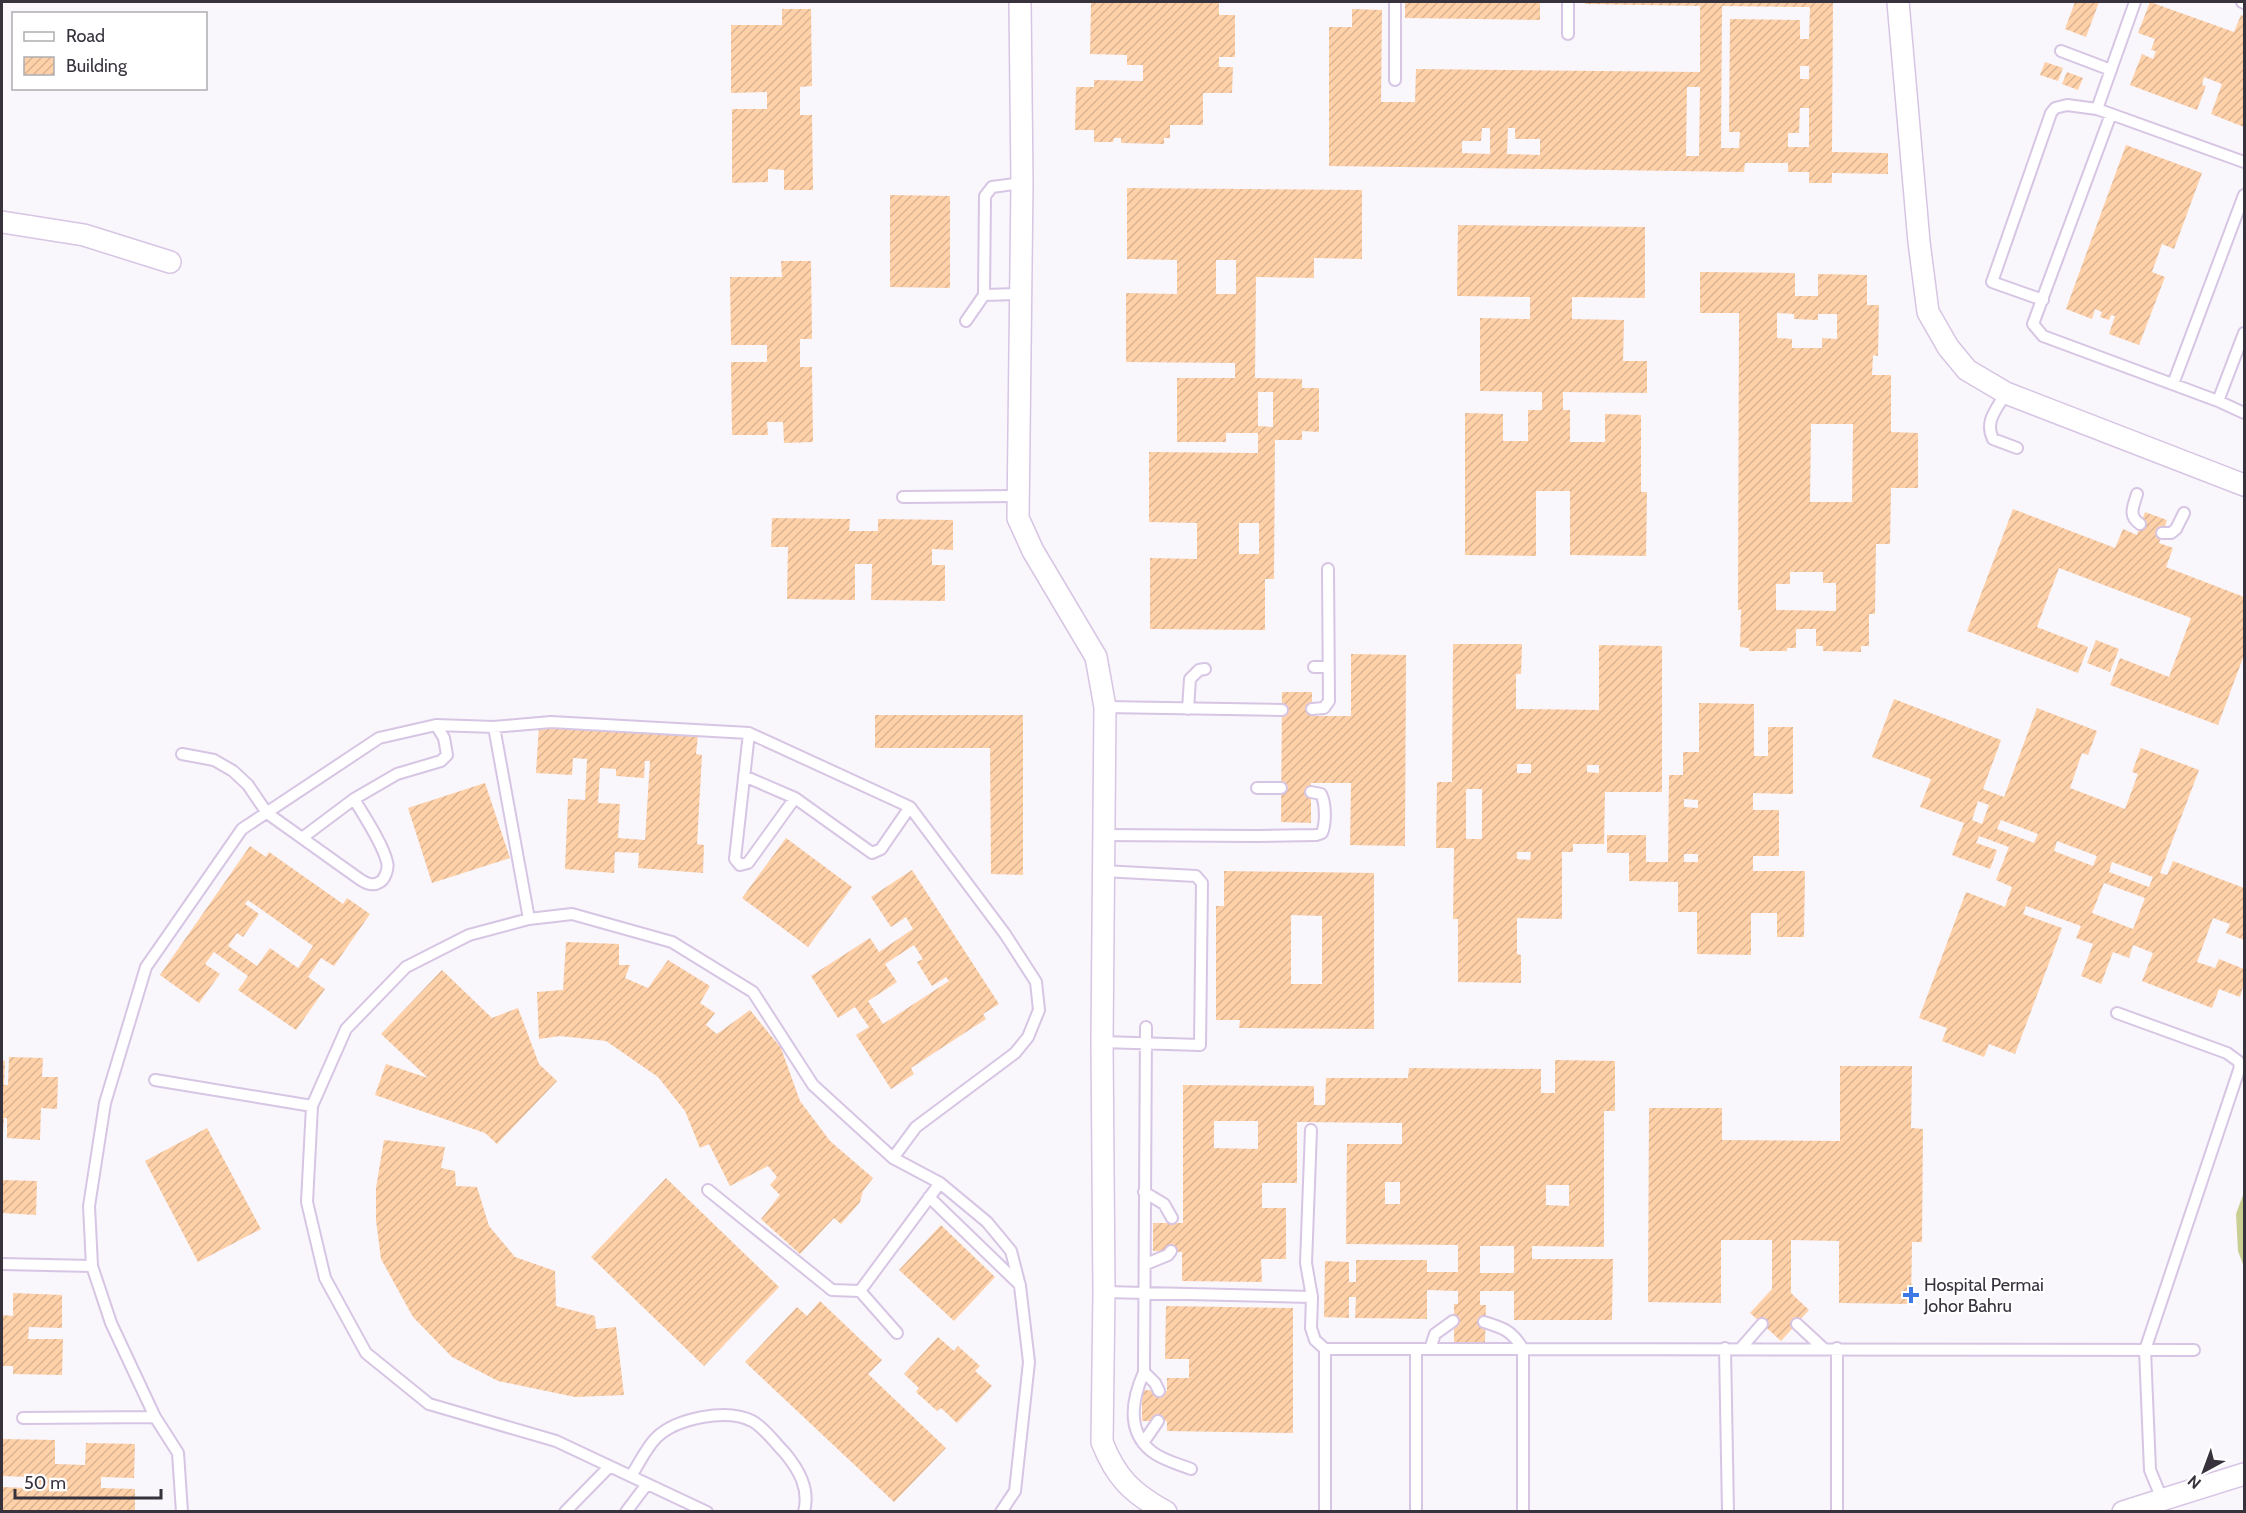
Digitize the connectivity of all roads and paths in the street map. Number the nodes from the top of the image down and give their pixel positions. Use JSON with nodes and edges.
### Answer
{"nodes":[{"id":1,"x":1020,"y":2,"type":"edge"},
{"id":2,"x":1395,"y":2,"type":"edge"},
{"id":3,"x":1568,"y":2,"type":"edge"},
{"id":4,"x":1898,"y":2,"type":"edge"},
{"id":5,"x":2135,"y":2,"type":"edge"},
{"id":6,"x":1568,"y":34,"type":"dead end"},
{"id":7,"x":2061,"y":51,"type":"dead end"},
{"id":8,"x":2111,"y":70,"type":"junction"},
{"id":9,"x":1395,"y":80,"type":"dead end"},
{"id":10,"x":2097,"y":109,"type":"junction"},
{"id":11,"x":2111,"y":114,"type":"junction"},
{"id":12,"x":2244,"y":162,"type":"edge"},
{"id":13,"x":1022,"y":183,"type":"junction"},
{"id":14,"x":2244,"y":195,"type":"edge"},
{"id":15,"x":2,"y":222,"type":"edge"},
{"id":16,"x":170,"y":262,"type":"dead end"},
{"id":17,"x":1020,"y":294,"type":"junction"},
{"id":18,"x":984,"y":295,"type":"junction"},
{"id":19,"x":2043,"y":300,"type":"junction"},
{"id":20,"x":966,"y":321,"type":"dead end"},
{"id":21,"x":2244,"y":333,"type":"edge"},
{"id":22,"x":2173,"y":384,"type":"junction"},
{"id":23,"x":2006,"y":393,"type":"junction"},
{"id":24,"x":2218,"y":401,"type":"junction"},
{"id":25,"x":2244,"y":413,"type":"edge"},
{"id":26,"x":2017,"y":448,"type":"dead end"},
{"id":27,"x":2244,"y":485,"type":"edge"},
{"id":28,"x":2137,"y":494,"type":"dead end"},
{"id":29,"x":1017,"y":496,"type":"junction"},
{"id":30,"x":903,"y":497,"type":"dead end"},
{"id":31,"x":2184,"y":513,"type":"dead end"},
{"id":32,"x":2140,"y":525,"type":"dead end"},
{"id":33,"x":2162,"y":533,"type":"dead end"},
{"id":34,"x":1328,"y":569,"type":"dead end"},
{"id":35,"x":1328,"y":667,"type":"junction"},
{"id":36,"x":1314,"y":668,"type":"dead end"},
{"id":37,"x":1205,"y":669,"type":"dead end"},
{"id":38,"x":1105,"y":708,"type":"junction"},
{"id":39,"x":1188,"y":709,"type":"junction"},
{"id":40,"x":1312,"y":709,"type":"dead end"},
{"id":41,"x":1282,"y":710,"type":"dead end"},
{"id":42,"x":436,"y":725,"type":"junction"},
{"id":43,"x":494,"y":727,"type":"junction"},
{"id":44,"x":749,"y":733,"type":"junction"},
{"id":45,"x":182,"y":754,"type":"dead end"},
{"id":46,"x":744,"y":776,"type":"junction"},
{"id":47,"x":1257,"y":788,"type":"dead end"},
{"id":48,"x":1281,"y":788,"type":"dead end"},
{"id":49,"x":1311,"y":792,"type":"dead end"},
{"id":50,"x":795,"y":798,"type":"junction"},
{"id":51,"x":354,"y":799,"type":"junction"},
{"id":52,"x":910,"y":807,"type":"junction"},
{"id":53,"x":267,"y":813,"type":"junction"},
{"id":54,"x":1103,"y":835,"type":"junction"},
{"id":55,"x":302,"y":838,"type":"junction"},
{"id":56,"x":1104,"y":871,"type":"junction"},
{"id":57,"x":529,"y":919,"type":"junction"},
{"id":58,"x":2117,"y":1013,"type":"dead end"},
{"id":59,"x":1146,"y":1027,"type":"dead end"},
{"id":60,"x":1102,"y":1042,"type":"junction"},
{"id":61,"x":1146,"y":1043,"type":"junction"},
{"id":62,"x":155,"y":1080,"type":"dead end"},
{"id":63,"x":312,"y":1106,"type":"junction"},
{"id":64,"x":1311,"y":1130,"type":"dead end"},
{"id":65,"x":893,"y":1158,"type":"junction"},
{"id":66,"x":940,"y":1183,"type":"junction"},
{"id":67,"x":708,"y":1190,"type":"dead end"},
{"id":68,"x":1144,"y":1192,"type":"junction"},
{"id":69,"x":929,"y":1197,"type":"junction"},
{"id":70,"x":1172,"y":1218,"type":"dead end"},
{"id":71,"x":1171,"y":1251,"type":"dead end"},
{"id":72,"x":2,"y":1264,"type":"edge"},
{"id":73,"x":1146,"y":1264,"type":"junction"},
{"id":74,"x":92,"y":1266,"type":"junction"},
{"id":75,"x":1020,"y":1286,"type":"junction"},
{"id":76,"x":860,"y":1291,"type":"junction"},
{"id":77,"x":1104,"y":1292,"type":"junction"},
{"id":78,"x":1145,"y":1293,"type":"junction"},
{"id":79,"x":1312,"y":1297,"type":"junction"},
{"id":80,"x":1453,"y":1321,"type":"dead end"},
{"id":81,"x":1484,"y":1322,"type":"dead end"},
{"id":82,"x":1762,"y":1324,"type":"dead end"},
{"id":83,"x":1797,"y":1324,"type":"dead end"},
{"id":84,"x":897,"y":1333,"type":"dead end"},
{"id":85,"x":1325,"y":1348,"type":"junction"},
{"id":86,"x":1725,"y":1348,"type":"junction"},
{"id":87,"x":1741,"y":1348,"type":"junction"},
{"id":88,"x":1822,"y":1348,"type":"junction"},
{"id":89,"x":1837,"y":1348,"type":"junction"},
{"id":90,"x":1416,"y":1349,"type":"junction"},
{"id":91,"x":1430,"y":1349,"type":"junction"},
{"id":92,"x":1523,"y":1349,"type":"junction"},
{"id":93,"x":2145,"y":1350,"type":"junction"},
{"id":94,"x":2194,"y":1350,"type":"dead end"},
{"id":95,"x":1144,"y":1372,"type":"junction"},
{"id":96,"x":1159,"y":1391,"type":"dead end"},
{"id":97,"x":155,"y":1417,"type":"junction"},
{"id":98,"x":23,"y":1418,"type":"dead end"},
{"id":99,"x":1158,"y":1421,"type":"dead end"},
{"id":100,"x":1143,"y":1443,"type":"junction"},
{"id":101,"x":609,"y":1467,"type":"junction"},
{"id":102,"x":1191,"y":1469,"type":"dead end"},
{"id":103,"x":2244,"y":1474,"type":"edge"},
{"id":104,"x":631,"y":1476,"type":"junction"},
{"id":105,"x":646,"y":1484,"type":"junction"},
{"id":106,"x":2162,"y":1499,"type":"junction"},
{"id":107,"x":182,"y":1512,"type":"edge"},
{"id":108,"x":565,"y":1512,"type":"edge"},
{"id":109,"x":626,"y":1512,"type":"edge"},
{"id":110,"x":707,"y":1512,"type":"edge"},
{"id":111,"x":804,"y":1512,"type":"edge"},
{"id":112,"x":1001,"y":1512,"type":"edge"},
{"id":113,"x":1166,"y":1512,"type":"edge"},
{"id":114,"x":1325,"y":1512,"type":"edge"},
{"id":115,"x":1416,"y":1512,"type":"edge"},
{"id":116,"x":1523,"y":1512,"type":"edge"},
{"id":117,"x":1728,"y":1512,"type":"edge"},
{"id":118,"x":1837,"y":1512,"type":"edge"},
{"id":119,"x":2123,"y":1512,"type":"edge"}],
"edges":[{"from":1,"to":13,"type":"street"},
{"from":2,"to":9,"type":"lane"},
{"from":3,"to":6,"type":"lane"},
{"from":4,"to":23,"type":"street"},
{"from":5,"to":8,"type":"lane"},
{"from":7,"to":8,"type":"lane"},
{"from":8,"to":10,"type":"lane"},
{"from":10,"to":11,"type":"lane"},
{"from":10,"to":19,"type":"lane"},
{"from":11,"to":12,"type":"lane"},
{"from":11,"to":19,"type":"lane"},
{"from":13,"to":17,"type":"street"},
{"from":13,"to":18,"type":"lane"},
{"from":14,"to":22,"type":"lane"},
{"from":15,"to":16,"type":"street"},
{"from":17,"to":18,"type":"lane"},
{"from":17,"to":29,"type":"street"},
{"from":18,"to":20,"type":"lane"},
{"from":19,"to":22,"type":"lane"},
{"from":21,"to":24,"type":"lane"},
{"from":22,"to":24,"type":"lane"},
{"from":23,"to":26,"type":"lane"},
{"from":23,"to":27,"type":"street"},
{"from":24,"to":25,"type":"lane"},
{"from":28,"to":32,"type":"lane"},
{"from":29,"to":30,"type":"lane"},
{"from":29,"to":38,"type":"street"},
{"from":31,"to":33,"type":"lane"},
{"from":34,"to":35,"type":"lane"},
{"from":35,"to":36,"type":"lane"},
{"from":35,"to":40,"type":"lane"},
{"from":37,"to":39,"type":"lane"},
{"from":38,"to":39,"type":"lane"},
{"from":38,"to":54,"type":"street"},
{"from":39,"to":41,"type":"lane"},
{"from":42,"to":43,"type":"lane"},
{"from":42,"to":51,"type":"lane"},
{"from":42,"to":53,"type":"lane"},
{"from":43,"to":44,"type":"lane"},
{"from":43,"to":57,"type":"lane"},
{"from":44,"to":46,"type":"lane"},
{"from":44,"to":52,"type":"lane"},
{"from":45,"to":53,"type":"lane"},
{"from":46,"to":50,"type":"lane"},
{"from":46,"to":50,"type":"lane"},
{"from":47,"to":48,"type":"lane"},
{"from":49,"to":54,"type":"lane"},
{"from":50,"to":52,"type":"lane"},
{"from":51,"to":55,"type":"lane"},
{"from":51,"to":55,"type":"lane"},
{"from":52,"to":65,"type":"lane"},
{"from":53,"to":55,"type":"lane"},
{"from":53,"to":74,"type":"lane"},
{"from":54,"to":56,"type":"street"},
{"from":56,"to":60,"type":"street"},
{"from":56,"to":61,"type":"lane"},
{"from":57,"to":63,"type":"lane"},
{"from":57,"to":65,"type":"lane"},
{"from":58,"to":93,"type":"lane"},
{"from":59,"to":61,"type":"lane"},
{"from":60,"to":61,"type":"lane"},
{"from":60,"to":77,"type":"street"},
{"from":61,"to":68,"type":"lane"},
{"from":62,"to":63,"type":"lane"},
{"from":63,"to":101,"type":"lane"},
{"from":64,"to":79,"type":"lane"},
{"from":65,"to":66,"type":"lane"},
{"from":66,"to":69,"type":"lane"},
{"from":66,"to":75,"type":"lane"},
{"from":67,"to":76,"type":"lane"},
{"from":68,"to":70,"type":"lane"},
{"from":68,"to":73,"type":"lane"},
{"from":69,"to":75,"type":"lane"},
{"from":69,"to":76,"type":"lane"},
{"from":71,"to":73,"type":"lane"},
{"from":72,"to":74,"type":"lane"},
{"from":73,"to":78,"type":"lane"},
{"from":74,"to":97,"type":"lane"},
{"from":75,"to":112,"type":"lane"},
{"from":76,"to":84,"type":"lane"},
{"from":77,"to":78,"type":"lane"},
{"from":77,"to":113,"type":"street"},
{"from":78,"to":79,"type":"lane"},
{"from":78,"to":95,"type":"lane"},
{"from":79,"to":85,"type":"lane"},
{"from":80,"to":91,"type":"lane"},
{"from":81,"to":92,"type":"lane"},
{"from":82,"to":87,"type":"lane"},
{"from":83,"to":88,"type":"lane"},
{"from":85,"to":90,"type":"lane"},
{"from":85,"to":114,"type":"lane"},
{"from":86,"to":87,"type":"lane"},
{"from":86,"to":92,"type":"lane"},
{"from":86,"to":117,"type":"lane"},
{"from":87,"to":88,"type":"lane"},
{"from":88,"to":89,"type":"lane"},
{"from":89,"to":93,"type":"lane"},
{"from":89,"to":118,"type":"lane"},
{"from":90,"to":91,"type":"lane"},
{"from":90,"to":115,"type":"lane"},
{"from":91,"to":92,"type":"lane"},
{"from":92,"to":116,"type":"lane"},
{"from":93,"to":94,"type":"lane"},
{"from":93,"to":106,"type":"lane"},
{"from":95,"to":96,"type":"lane"},
{"from":95,"to":100,"type":"lane"},
{"from":97,"to":98,"type":"lane"},
{"from":97,"to":107,"type":"lane"},
{"from":99,"to":100,"type":"lane"},
{"from":100,"to":102,"type":"lane"},
{"from":101,"to":104,"type":"lane"},
{"from":101,"to":108,"type":"lane"},
{"from":103,"to":106,"type":"street"},
{"from":104,"to":105,"type":"lane"},
{"from":104,"to":111,"type":"lane"},
{"from":105,"to":109,"type":"lane"},
{"from":105,"to":110,"type":"lane"},
{"from":106,"to":119,"type":"street"}]}
